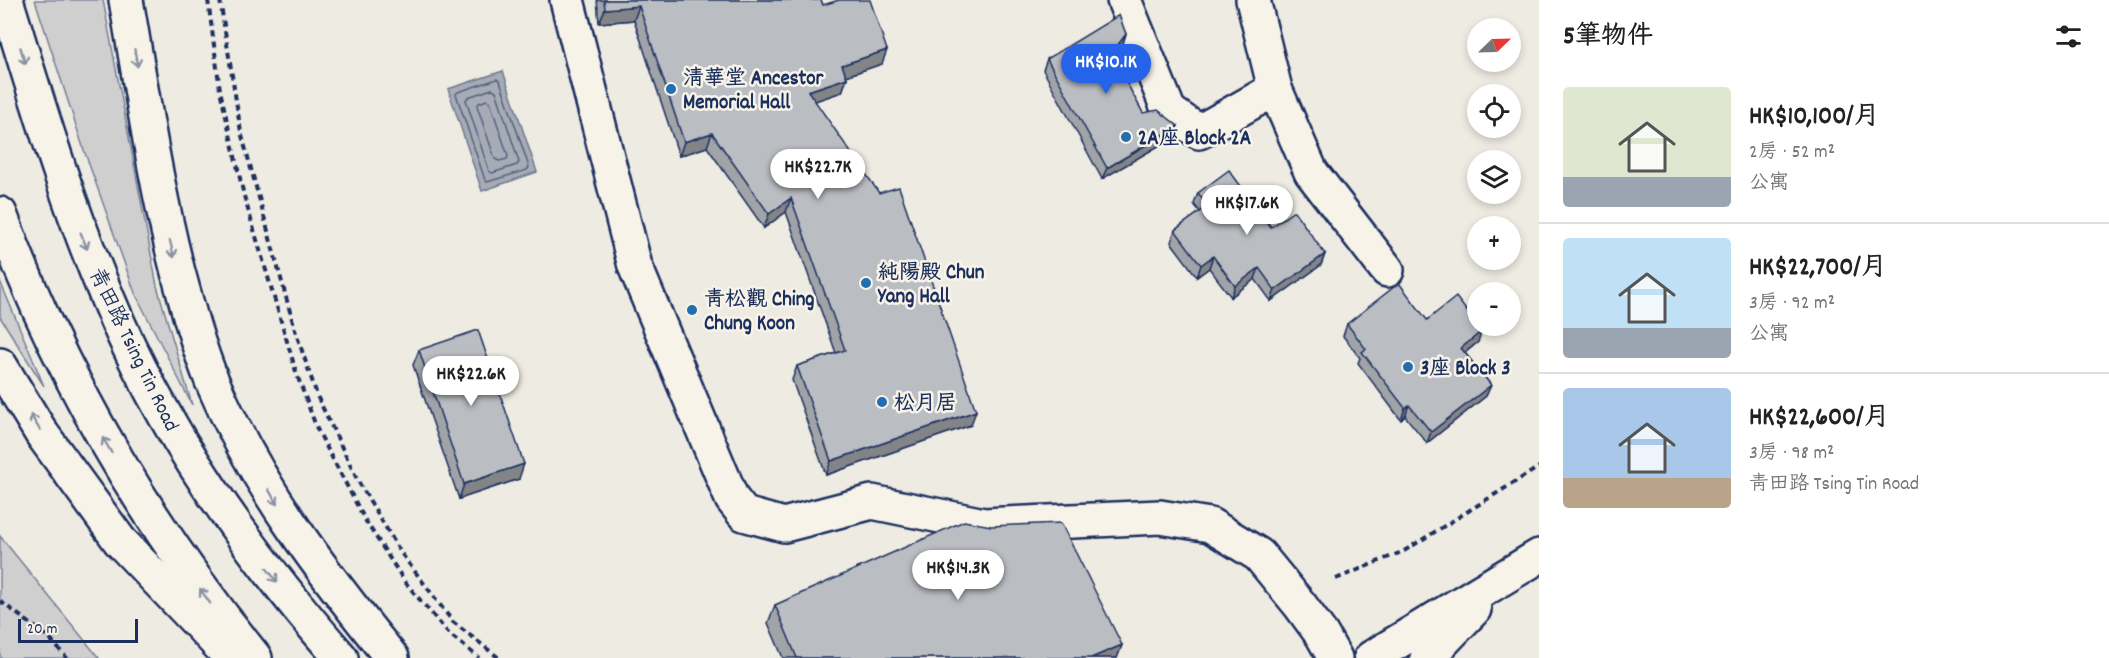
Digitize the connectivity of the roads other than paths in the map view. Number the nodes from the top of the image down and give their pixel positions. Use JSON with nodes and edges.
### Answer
{"nodes":[{"id":1,"x":6,"y":0,"type":"edge"},
{"id":2,"x":126,"y":0,"type":"edge"},
{"id":3,"x":567,"y":0,"type":"edge"},
{"id":4,"x":1252,"y":0,"type":"edge"},
{"id":5,"x":1127,"y":1,"type":"edge"},
{"id":6,"x":1275,"y":89,"type":"junction"},
{"id":7,"x":0,"y":214,"type":"edge"},
{"id":8,"x":1387,"y":270,"type":"dead end"},
{"id":9,"x":0,"y":365,"type":"edge"},
{"id":10,"x":1539,"y":556,"type":"edge"},
{"id":11,"x":1507,"y":576,"type":"junction"},
{"id":12,"x":231,"y":658,"type":"edge"},
{"id":13,"x":255,"y":658,"type":"edge"},
{"id":14,"x":341,"y":658,"type":"edge"},
{"id":15,"x":392,"y":658,"type":"edge"},
{"id":16,"x":1335,"y":658,"type":"edge"},
{"id":17,"x":1371,"y":658,"type":"edge"},
{"id":18,"x":1426,"y":658,"type":"edge"}],
"edges":[{"from":1,"to":14,"type":"main road","name":"青田路 Tsing Tin Road","one_way":true},
{"from":2,"to":15,"type":"main road","one_way":true},
{"from":3,"to":16,"type":"main road"},
{"from":4,"to":6,"type":"main road"},
{"from":5,"to":6,"type":"main road"},
{"from":6,"to":8,"type":"main road"},
{"from":13,"to":7,"type":"main road","one_way":true},
{"from":12,"to":9,"type":"main road","one_way":true},
{"from":10,"to":11,"type":"main road"},
{"from":11,"to":17,"type":"main road"},
{"from":11,"to":18,"type":"main road"}]}
